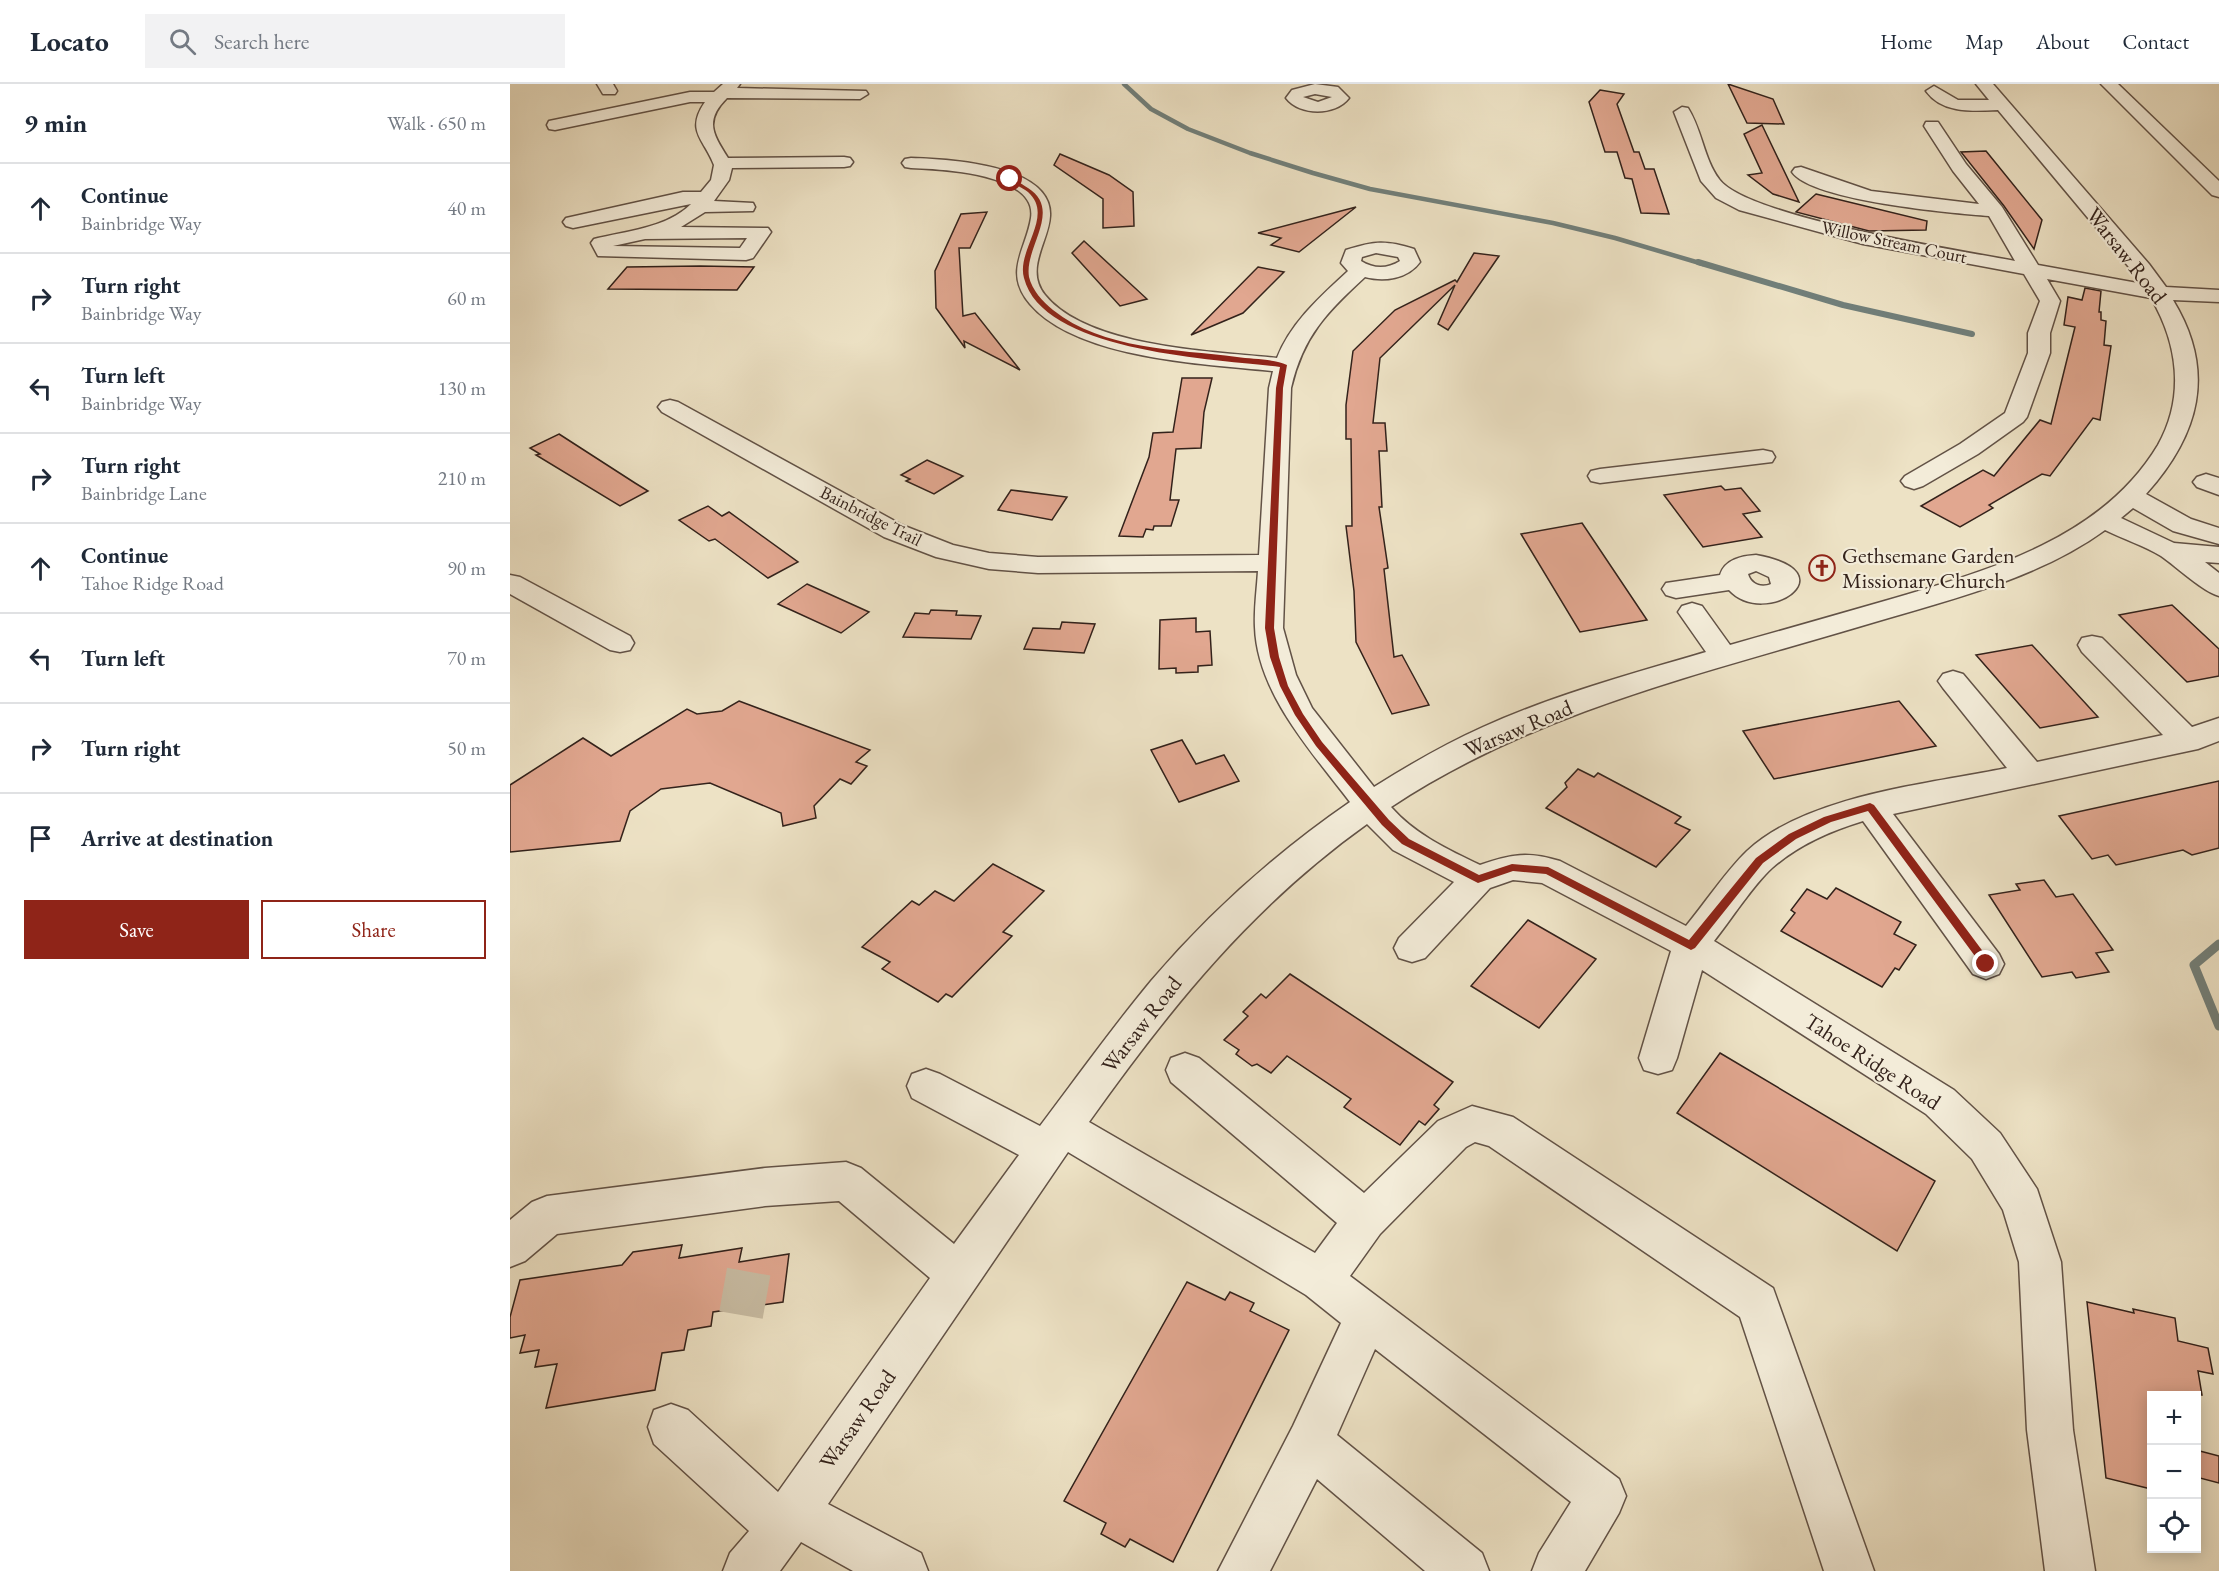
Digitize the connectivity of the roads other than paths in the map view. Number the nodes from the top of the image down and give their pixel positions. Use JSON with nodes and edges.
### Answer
{"nodes":[{"id":1,"x":2109,"y":84,"type":"edge"},
{"id":2,"x":1933,"y":88,"type":"edge"},
{"id":3,"x":724,"y":91,"type":"edge"},
{"id":4,"x":860,"y":94,"type":"dead end"},
{"id":5,"x":1981,"y":96,"type":"edge"},
{"id":6,"x":1682,"y":112,"type":"dead end"},
{"id":7,"x":555,"y":125,"type":"dead end"},
{"id":8,"x":1932,"y":126,"type":"dead end"},
{"id":9,"x":844,"y":162,"type":"dead end"},
{"id":10,"x":722,"y":163,"type":"junction"},
{"id":11,"x":910,"y":163,"type":"dead end"},
{"id":12,"x":1801,"y":172,"type":"dead end"},
{"id":13,"x":742,"y":183,"type":"dead end"},
{"id":14,"x":2219,"y":191,"type":"edge"},
{"id":15,"x":708,"y":196,"type":"junction"},
{"id":16,"x":746,"y":207,"type":"dead end"},
{"id":17,"x":1995,"y":211,"type":"junction"},
{"id":18,"x":573,"y":222,"type":"dead end"},
{"id":19,"x":645,"y":233,"type":"junction"},
{"id":20,"x":1361,"y":270,"type":"dead end"},
{"id":21,"x":2030,"y":270,"type":"junction"},
{"id":22,"x":2160,"y":293,"type":"junction"},
{"id":23,"x":2219,"y":296,"type":"edge"},
{"id":24,"x":1284,"y":365,"type":"junction"},
{"id":25,"x":670,"y":407,"type":"dead end"},
{"id":26,"x":1763,"y":457,"type":"dead end"},
{"id":27,"x":1600,"y":476,"type":"dead end"},
{"id":28,"x":1914,"y":481,"type":"dead end"},
{"id":29,"x":2131,"y":496,"type":"junction"},
{"id":30,"x":2103,"y":519,"type":"junction"},
{"id":31,"x":2219,"y":536,"type":"edge"},
{"id":32,"x":2168,"y":550,"type":"junction"},
{"id":33,"x":2219,"y":555,"type":"edge"},
{"id":34,"x":1271,"y":563,"type":"junction"},
{"id":35,"x":1735,"y":581,"type":"dead end"},
{"id":36,"x":510,"y":583,"type":"edge"},
{"id":37,"x":2219,"y":587,"type":"edge"},
{"id":38,"x":620,"y":643,"type":"dead end"},
{"id":39,"x":2092,"y":645,"type":"dead end"},
{"id":40,"x":1724,"y":657,"type":"junction"},
{"id":41,"x":1953,"y":681,"type":"dead end"},
{"id":42,"x":2219,"y":729,"type":"edge"},
{"id":43,"x":2187,"y":741,"type":"junction"},
{"id":44,"x":2030,"y":775,"type":"junction"},
{"id":45,"x":1370,"y":804,"type":"junction"},
{"id":46,"x":1870,"y":807,"type":"junction"},
{"id":47,"x":1478,"y":879,"type":"junction"},
{"id":48,"x":1691,"y":945,"type":"junction"},
{"id":49,"x":1412,"y":948,"type":"dead end"},
{"id":50,"x":1986,"y":964,"type":"dead end"},
{"id":51,"x":1658,"y":1058,"type":"dead end"},
{"id":52,"x":1185,"y":1070,"type":"dead end"},
{"id":53,"x":926,"y":1086,"type":"dead end"},
{"id":54,"x":1055,"y":1138,"type":"junction"},
{"id":55,"x":1365,"y":1220,"type":"junction"},
{"id":56,"x":510,"y":1247,"type":"edge"},
{"id":57,"x":958,"y":1274,"type":"junction"},
{"id":58,"x":1321,"y":1280,"type":"junction"},
{"id":59,"x":1367,"y":1317,"type":"junction"},
{"id":60,"x":671,"y":1427,"type":"dead end"},
{"id":61,"x":1310,"y":1443,"type":"junction"},
{"id":62,"x":788,"y":1519,"type":"junction"},
{"id":63,"x":748,"y":1571,"type":"edge"},
{"id":64,"x":903,"y":1571,"type":"edge"},
{"id":65,"x":1244,"y":1571,"type":"edge"},
{"id":66,"x":1464,"y":1571,"type":"edge"},
{"id":67,"x":1557,"y":1571,"type":"edge"},
{"id":68,"x":1849,"y":1571,"type":"edge"},
{"id":69,"x":2070,"y":1571,"type":"edge"}],
"edges":[{"from":1,"to":14,"type":"street"},
{"from":2,"to":5,"type":"street"},
{"from":3,"to":4,"type":"street"},
{"from":3,"to":7,"type":"street"},
{"from":3,"to":10,"type":"street"},
{"from":5,"to":22,"type":"street","name":"Warsaw Road"},
{"from":6,"to":21,"type":"street","name":"Willow Stream Court"},
{"from":8,"to":17,"type":"street"},
{"from":9,"to":10,"type":"street"},
{"from":10,"to":15,"type":"street"},
{"from":11,"to":24,"type":"street"},
{"from":12,"to":17,"type":"street"},
{"from":13,"to":15,"type":"street"},
{"from":15,"to":16,"type":"street"},
{"from":15,"to":18,"type":"street"},
{"from":15,"to":19,"type":"street"},
{"from":17,"to":21,"type":"street"},
{"from":19,"to":19,"type":"street"},
{"from":20,"to":24,"type":"street"},
{"from":21,"to":22,"type":"street","name":"Willow Stream Court"},
{"from":21,"to":28,"type":"street"},
{"from":22,"to":23,"type":"street","name":"Willow Stream Court"},
{"from":22,"to":29,"type":"street","name":"Warsaw Road"},
{"from":24,"to":34,"type":"street"},
{"from":25,"to":34,"type":"street","name":"Bainbridge Trail"},
{"from":26,"to":27,"type":"street"},
{"from":29,"to":30,"type":"street","name":"Warsaw Road"},
{"from":29,"to":31,"type":"street"},
{"from":30,"to":32,"type":"street"},
{"from":30,"to":40,"type":"street","name":"Warsaw Road"},
{"from":32,"to":33,"type":"street"},
{"from":32,"to":37,"type":"street"},
{"from":34,"to":45,"type":"street"},
{"from":35,"to":40,"type":"street"},
{"from":36,"to":38,"type":"street"},
{"from":39,"to":43,"type":"street"},
{"from":40,"to":45,"type":"street","name":"Warsaw Road"},
{"from":41,"to":44,"type":"street"},
{"from":42,"to":43,"type":"street"},
{"from":43,"to":44,"type":"street"},
{"from":44,"to":46,"type":"street"},
{"from":45,"to":47,"type":"street"},
{"from":45,"to":54,"type":"street","name":"Warsaw Road"},
{"from":46,"to":48,"type":"street"},
{"from":46,"to":50,"type":"street"},
{"from":47,"to":48,"type":"street","name":"Tahoe Ridge Road"},
{"from":47,"to":49,"type":"street"},
{"from":48,"to":51,"type":"street"},
{"from":48,"to":69,"type":"street","name":"Tahoe Ridge Road"},
{"from":52,"to":55,"type":"street"},
{"from":53,"to":54,"type":"street"},
{"from":54,"to":57,"type":"street","name":"Warsaw Road"},
{"from":54,"to":58,"type":"street"},
{"from":55,"to":58,"type":"street"},
{"from":55,"to":68,"type":"street"},
{"from":56,"to":57,"type":"street"},
{"from":57,"to":62,"type":"street","name":"Warsaw Road"},
{"from":58,"to":59,"type":"street"},
{"from":59,"to":61,"type":"street"},
{"from":59,"to":67,"type":"street"},
{"from":60,"to":62,"type":"street"},
{"from":61,"to":65,"type":"street"},
{"from":61,"to":66,"type":"street"},
{"from":62,"to":63,"type":"street","name":"Warsaw Road"},
{"from":62,"to":64,"type":"street"}]}
